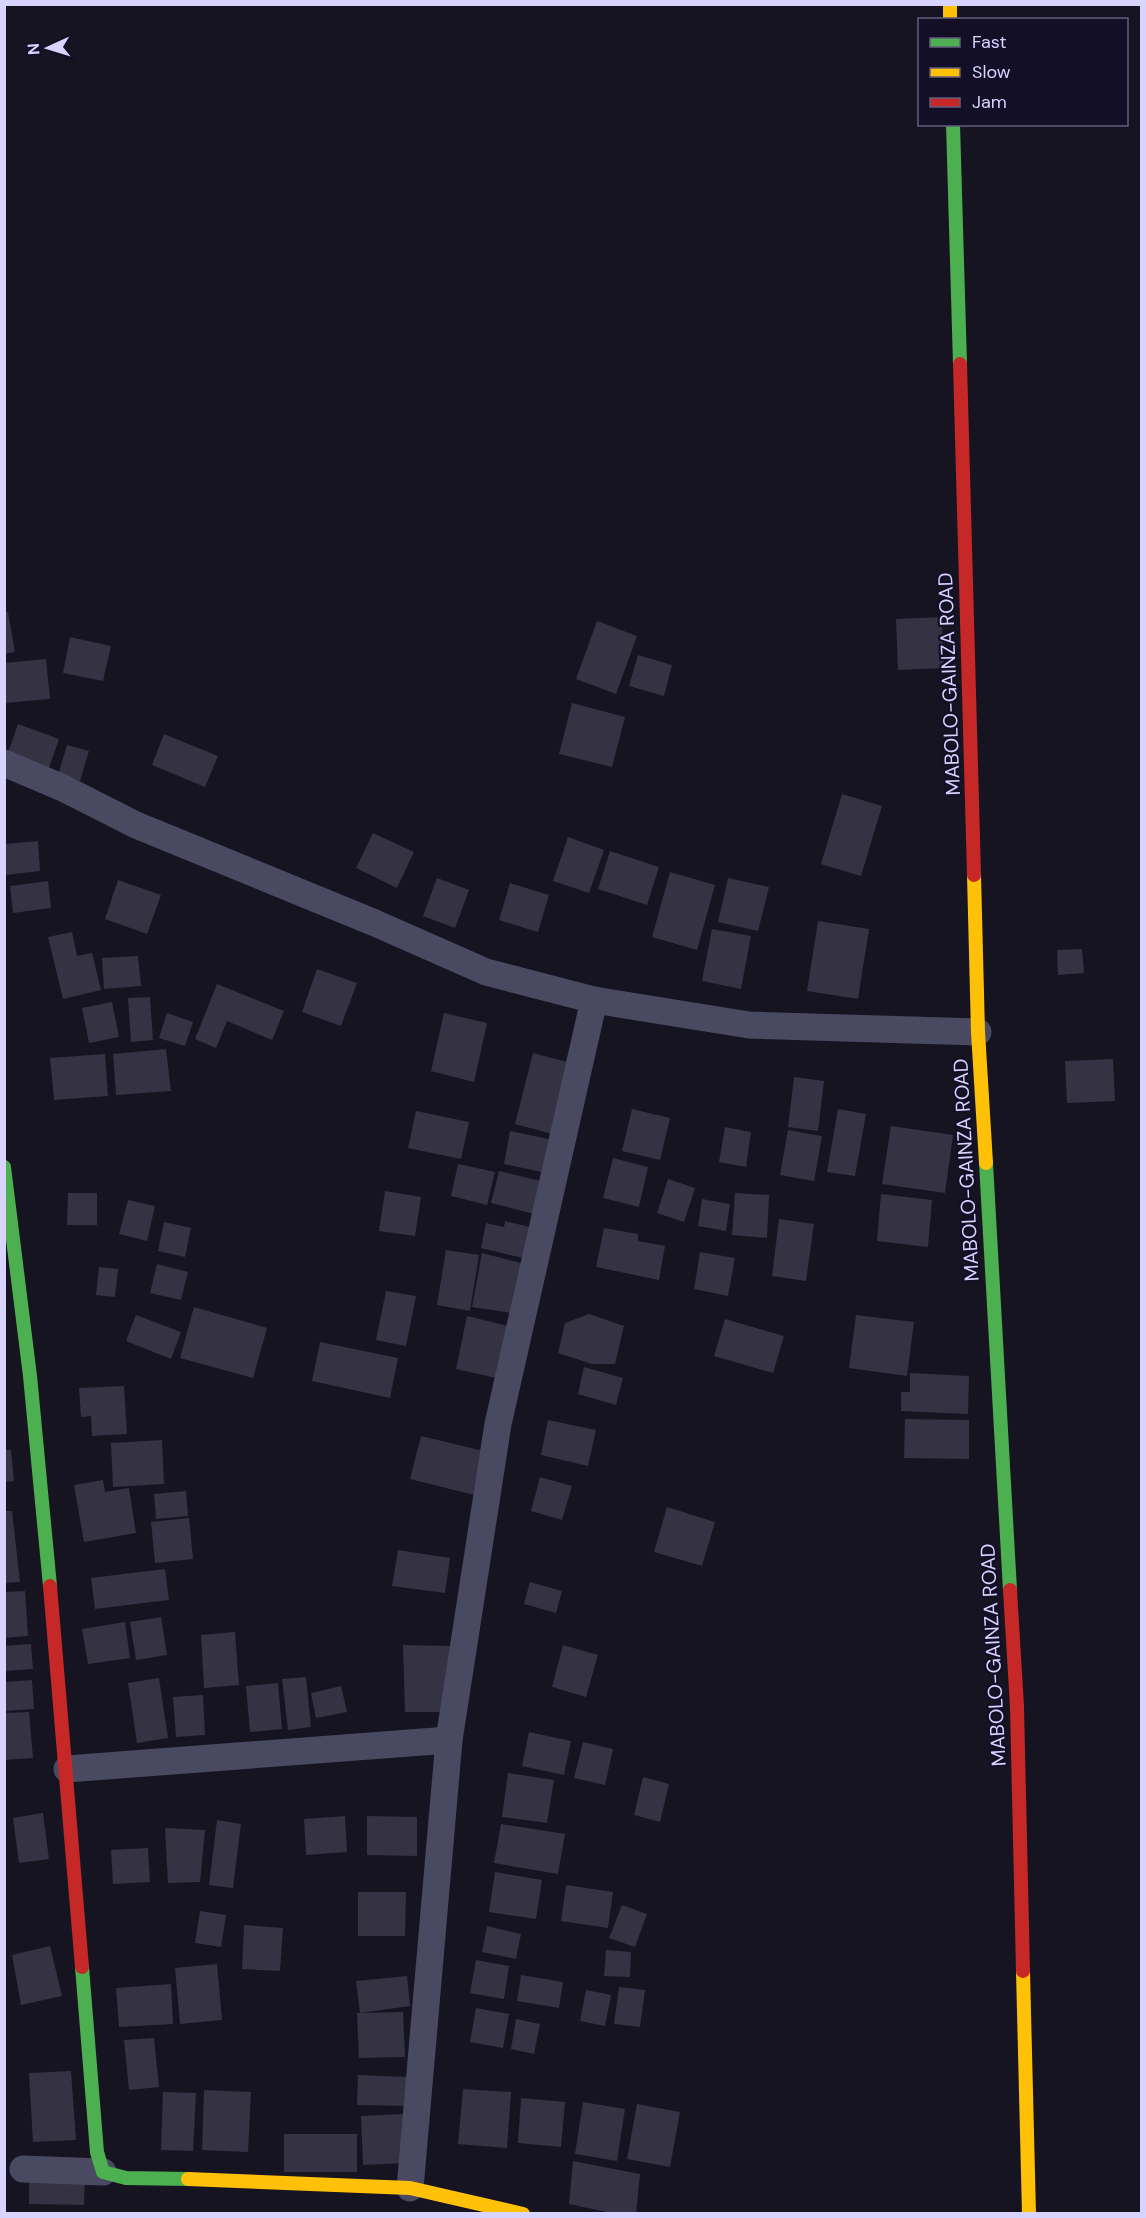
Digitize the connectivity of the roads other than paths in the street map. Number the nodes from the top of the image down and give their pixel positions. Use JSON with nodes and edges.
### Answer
{"nodes":[{"id":1,"x":953,"y":126,"type":"edge"},
{"id":2,"x":4,"y":763,"type":"edge"},
{"id":3,"x":594,"y":1000,"type":"junction"},
{"id":4,"x":978,"y":1032,"type":"junction"},
{"id":5,"x":4,"y":1167,"type":"edge"},
{"id":6,"x":449,"y":1740,"type":"junction"},
{"id":7,"x":67,"y":1769,"type":"junction"},
{"id":8,"x":23,"y":2169,"type":"dead end"},
{"id":9,"x":103,"y":2172,"type":"junction"},
{"id":10,"x":410,"y":2188,"type":"junction"},
{"id":11,"x":523,"y":2214,"type":"edge"},
{"id":12,"x":1029,"y":2214,"type":"edge"}],
"edges":[{"from":1,"to":4,"type":"main road","name":"MABOLO-GAINZA ROAD"},
{"from":2,"to":3,"type":"street"},
{"from":3,"to":4,"type":"street"},
{"from":3,"to":6,"type":"street"},
{"from":4,"to":12,"type":"main road","name":"MABOLO-GAINZA ROAD"},
{"from":5,"to":7,"type":"main road"},
{"from":6,"to":7,"type":"street"},
{"from":6,"to":10,"type":"street"},
{"from":7,"to":9,"type":"main road"},
{"from":8,"to":9,"type":"street"},
{"from":9,"to":10,"type":"main road"},
{"from":10,"to":11,"type":"main road"}]}
